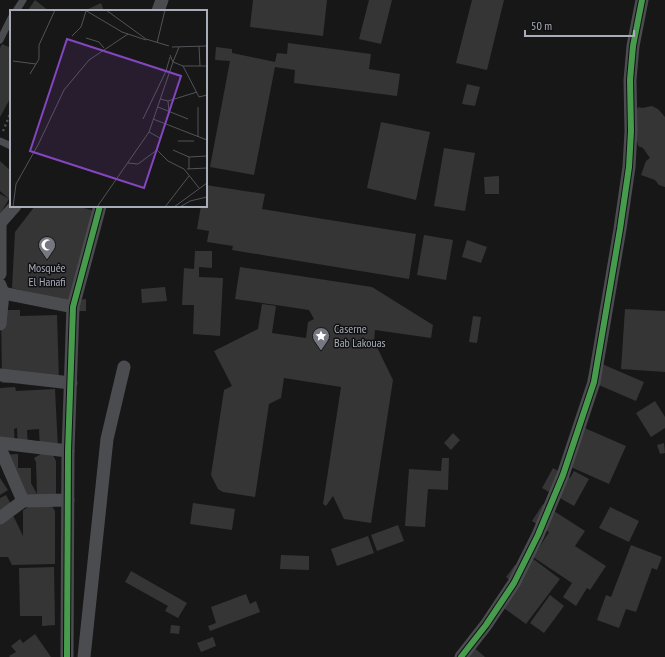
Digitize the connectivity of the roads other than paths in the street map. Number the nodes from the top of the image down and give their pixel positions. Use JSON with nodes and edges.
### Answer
{"nodes":[{"id":1,"x":23,"y":0,"type":"edge"},
{"id":2,"x":162,"y":0,"type":"edge"},
{"id":3,"x":642,"y":0,"type":"edge"},
{"id":4,"x":17,"y":10,"type":"edge"},
{"id":5,"x":158,"y":10,"type":"edge"},
{"id":6,"x":10,"y":19,"type":"edge"},
{"id":7,"x":2,"y":29,"type":"edge"},
{"id":8,"x":0,"y":40,"type":"edge"},
{"id":9,"x":0,"y":141,"type":"edge"},
{"id":10,"x":10,"y":146,"type":"edge"},
{"id":11,"x":14,"y":207,"type":"edge"},
{"id":12,"x":100,"y":207,"type":"edge"},
{"id":13,"x":0,"y":223,"type":"edge"},
{"id":14,"x":0,"y":274,"type":"edge"},
{"id":15,"x":1,"y":289,"type":"edge"},
{"id":16,"x":73,"y":307,"type":"junction"},
{"id":17,"x":0,"y":324,"type":"edge"},
{"id":18,"x":124,"y":367,"type":"dead end"},
{"id":19,"x":0,"y":376,"type":"edge"},
{"id":20,"x":71,"y":383,"type":"junction"},
{"id":21,"x":0,"y":443,"type":"edge"},
{"id":22,"x":0,"y":448,"type":"edge"},
{"id":23,"x":68,"y":451,"type":"junction"},
{"id":24,"x":68,"y":500,"type":"junction"},
{"id":25,"x":23,"y":501,"type":"junction"},
{"id":26,"x":0,"y":518,"type":"edge"},
{"id":27,"x":67,"y":657,"type":"edge"},
{"id":28,"x":84,"y":657,"type":"edge"},
{"id":29,"x":461,"y":657,"type":"edge"}],
"edges":[{"from":1,"to":4,"type":"lane"},
{"from":2,"to":5,"type":"street"},
{"from":3,"to":29,"type":"street"},
{"from":6,"to":7,"type":"lane"},
{"from":7,"to":8,"type":"lane"},
{"from":9,"to":10,"type":"lane"},
{"from":11,"to":13,"type":"street"},
{"from":12,"to":16,"type":"street"},
{"from":13,"to":14,"type":"street"},
{"from":15,"to":16,"type":"street"},
{"from":15,"to":17,"type":"street"},
{"from":16,"to":20,"type":"street"},
{"from":18,"to":28,"type":"street"},
{"from":19,"to":20,"type":"street"},
{"from":20,"to":23,"type":"street"},
{"from":21,"to":23,"type":"street"},
{"from":22,"to":25,"type":"street"},
{"from":23,"to":24,"type":"street"},
{"from":24,"to":25,"type":"street"},
{"from":24,"to":27,"type":"street"},
{"from":25,"to":26,"type":"street"}]}
